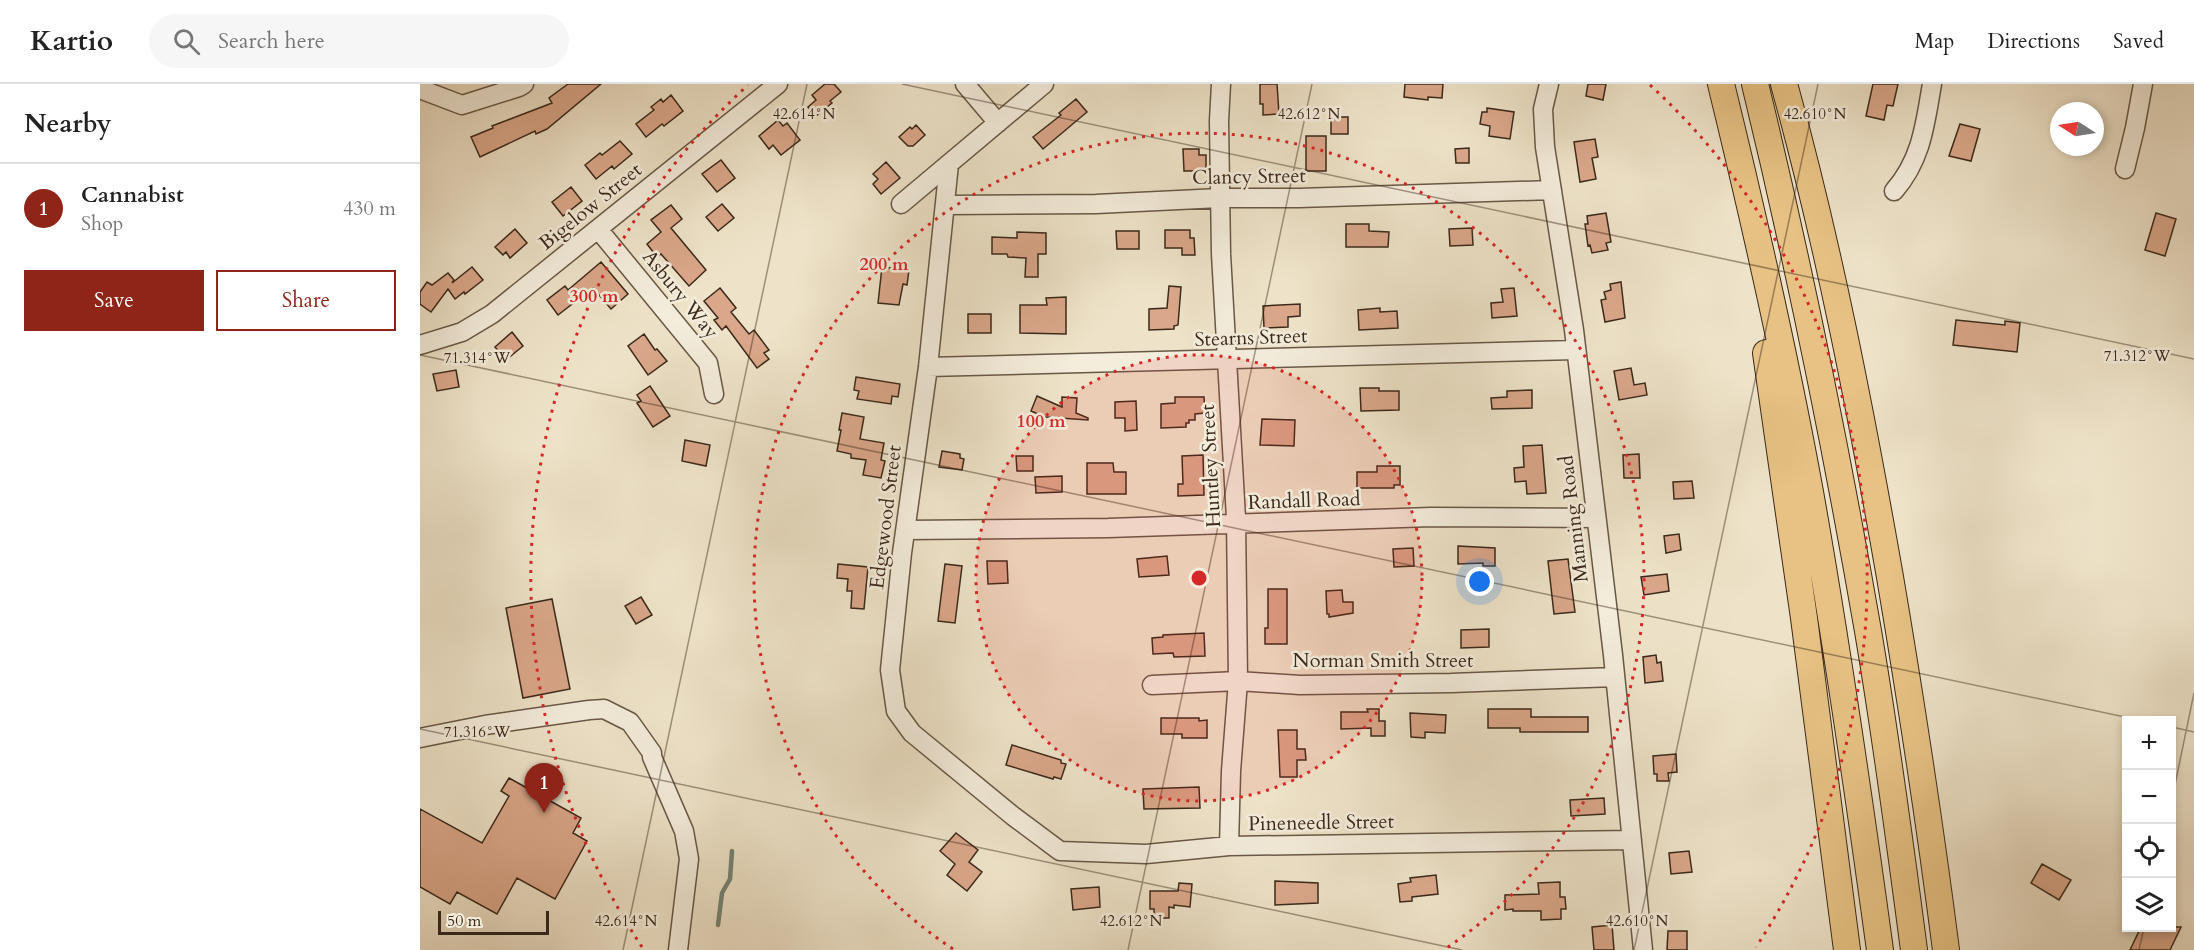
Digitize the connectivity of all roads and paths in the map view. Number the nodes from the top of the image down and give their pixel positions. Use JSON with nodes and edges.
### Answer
{"nodes":[{"id":1,"x":524,"y":84,"type":"edge"},
{"id":2,"x":778,"y":84,"type":"edge"},
{"id":3,"x":965,"y":84,"type":"edge"},
{"id":4,"x":1044,"y":84,"type":"edge"},
{"id":5,"x":1221,"y":84,"type":"edge"},
{"id":6,"x":1549,"y":84,"type":"edge"},
{"id":7,"x":1722,"y":84,"type":"edge"},
{"id":8,"x":1755,"y":84,"type":"edge"},
{"id":9,"x":1784,"y":84,"type":"edge"},
{"id":10,"x":1932,"y":84,"type":"edge"},
{"id":11,"x":2143,"y":84,"type":"edge"},
{"id":12,"x":420,"y":89,"type":"edge"},
{"id":13,"x":998,"y":123,"type":"junction"},
{"id":14,"x":1735,"y":140,"type":"junction"},
{"id":15,"x":949,"y":164,"type":"junction"},
{"id":16,"x":2125,"y":169,"type":"dead end"},
{"id":17,"x":1552,"y":190,"type":"junction"},
{"id":18,"x":1894,"y":192,"type":"dead end"},
{"id":19,"x":1220,"y":198,"type":"junction"},
{"id":20,"x":901,"y":204,"type":"dead end"},
{"id":21,"x":946,"y":205,"type":"junction"},
{"id":22,"x":598,"y":229,"type":"junction"},
{"id":23,"x":420,"y":345,"type":"edge"},
{"id":24,"x":1576,"y":350,"type":"junction"},
{"id":25,"x":1228,"y":360,"type":"junction"},
{"id":26,"x":928,"y":368,"type":"junction"},
{"id":27,"x":714,"y":394,"type":"dead end"},
{"id":28,"x":1596,"y":518,"type":"junction"},
{"id":29,"x":1236,"y":525,"type":"junction"},
{"id":30,"x":906,"y":530,"type":"junction"},
{"id":31,"x":1615,"y":677,"type":"junction"},
{"id":32,"x":1238,"y":681,"type":"junction"},
{"id":33,"x":1152,"y":685,"type":"dead end"},
{"id":34,"x":420,"y":738,"type":"edge"},
{"id":35,"x":1020,"y":821,"type":"joint"},
{"id":36,"x":1632,"y":840,"type":"junction"},
{"id":37,"x":1229,"y":846,"type":"junction"},
{"id":38,"x":1836,"y":858,"type":"junction"},
{"id":39,"x":1935,"y":860,"type":"junction"},
{"id":40,"x":678,"y":950,"type":"edge"},
{"id":41,"x":1643,"y":950,"type":"edge"},
{"id":42,"x":1833,"y":950,"type":"edge"},
{"id":43,"x":1847,"y":950,"type":"edge"},
{"id":44,"x":1880,"y":950,"type":"edge"},
{"id":45,"x":1914,"y":950,"type":"edge"},
{"id":46,"x":1946,"y":950,"type":"edge"},
{"id":47,"x":1952,"y":950,"type":"edge"}],
"edges":[{"from":1,"to":12,"type":"street"},
{"from":2,"to":22,"type":"street","name":"Bigelow Street"},
{"from":3,"to":13,"type":"street"},
{"from":4,"to":13,"type":"street"},
{"from":5,"to":19,"type":"street","name":"Huntley Street"},
{"from":6,"to":17,"type":"street","name":"Manning Road"},
{"from":7,"to":14,"type":"highway"},
{"from":8,"to":45,"type":"highway"},
{"from":9,"to":39,"type":"highway"},
{"from":10,"to":18,"type":"street"},
{"from":11,"to":16,"type":"street"},
{"from":13,"to":15,"type":"street"},
{"from":14,"to":38,"type":"highway"},
{"from":14,"to":44,"type":"highway"},
{"from":15,"to":20,"type":"street"},
{"from":15,"to":21,"type":"street","name":"Edgewood Street"},
{"from":17,"to":19,"type":"street","name":"Clancy Street"},
{"from":17,"to":24,"type":"street","name":"Manning Road"},
{"from":19,"to":21,"type":"street","name":"Clancy Street"},
{"from":19,"to":25,"type":"street","name":"Huntley Street"},
{"from":21,"to":26,"type":"street","name":"Edgewood Street"},
{"from":22,"to":23,"type":"street","name":"Bigelow Street"},
{"from":22,"to":27,"type":"street","name":"Asbury Way"},
{"from":24,"to":25,"type":"street","name":"Stearns Street"},
{"from":24,"to":28,"type":"street","name":"Manning Road"},
{"from":25,"to":26,"type":"street","name":"Stearns Street"},
{"from":25,"to":29,"type":"street","name":"Huntley Street"},
{"from":26,"to":30,"type":"street","name":"Edgewood Street"},
{"from":28,"to":29,"type":"street","name":"Randall Road"},
{"from":28,"to":31,"type":"street","name":"Manning Road"},
{"from":29,"to":30,"type":"street","name":"Randall Road"},
{"from":29,"to":32,"type":"street","name":"Huntley Street"},
{"from":30,"to":35,"type":"street","name":"Edgewood Street"},
{"from":31,"to":32,"type":"street","name":"Norman Smith Street"},
{"from":31,"to":36,"type":"street","name":"Manning Road"},
{"from":32,"to":33,"type":"street","name":"Norman Smith Street"},
{"from":32,"to":37,"type":"street","name":"Huntley Street"},
{"from":34,"to":40,"type":"street"},
{"from":35,"to":37,"type":"street","name":"Pineneedle Street"},
{"from":36,"to":37,"type":"street","name":"Pineneedle Street"},
{"from":36,"to":41,"type":"street","name":"Manning Road"},
{"from":38,"to":42,"type":"highway"},
{"from":38,"to":43,"type":"highway"},
{"from":39,"to":46,"type":"highway"},
{"from":39,"to":47,"type":"highway"}]}
